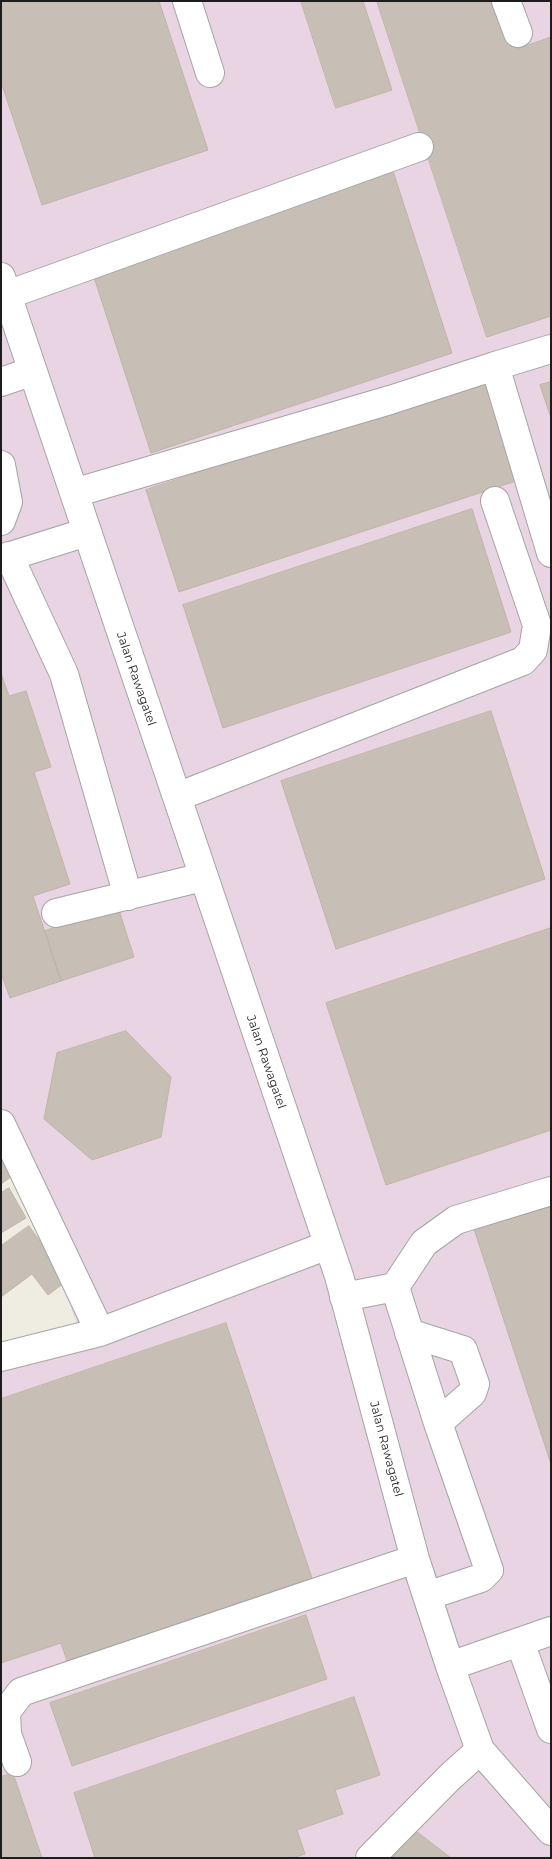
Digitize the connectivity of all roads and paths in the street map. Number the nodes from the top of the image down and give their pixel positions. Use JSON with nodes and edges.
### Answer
{"nodes":[{"id":1,"x":187,"y":1,"type":"edge"},
{"id":2,"x":506,"y":1,"type":"edge"},
{"id":3,"x":518,"y":33,"type":"dead end"},
{"id":4,"x":210,"y":73,"type":"dead end"},
{"id":5,"x":419,"y":147,"type":"dead end"},
{"id":6,"x":4,"y":286,"type":"edge"},
{"id":7,"x":551,"y":349,"type":"edge"},
{"id":8,"x":495,"y":366,"type":"junction"},
{"id":9,"x":33,"y":371,"type":"junction"},
{"id":10,"x":1,"y":382,"type":"edge"},
{"id":11,"x":1,"y":465,"type":"edge"},
{"id":12,"x":74,"y":493,"type":"junction"},
{"id":13,"x":496,"y":501,"type":"dead end"},
{"id":14,"x":1,"y":520,"type":"edge"},
{"id":15,"x":87,"y":532,"type":"junction"},
{"id":16,"x":551,"y":553,"type":"edge"},
{"id":17,"x":5,"y":557,"type":"edge"},
{"id":18,"x":176,"y":798,"type":"junction"},
{"id":19,"x":204,"y":876,"type":"junction"},
{"id":20,"x":128,"y":896,"type":"junction"},
{"id":21,"x":56,"y":913,"type":"dead end"},
{"id":22,"x":1,"y":1124,"type":"edge"},
{"id":23,"x":551,"y":1191,"type":"edge"},
{"id":24,"x":328,"y":1246,"type":"junction"},
{"id":25,"x":395,"y":1287,"type":"junction"},
{"id":26,"x":344,"y":1297,"type":"junction"},
{"id":27,"x":100,"y":1332,"type":"junction"},
{"id":28,"x":409,"y":1333,"type":"junction"},
{"id":29,"x":1,"y":1357,"type":"edge"},
{"id":30,"x":438,"y":1423,"type":"junction"},
{"id":31,"x":415,"y":1559,"type":"junction"},
{"id":32,"x":427,"y":1596,"type":"junction"},
{"id":33,"x":551,"y":1631,"type":"edge"},
{"id":34,"x":520,"y":1642,"type":"junction"},
{"id":35,"x":450,"y":1666,"type":"junction"},
{"id":36,"x":551,"y":1729,"type":"edge"},
{"id":37,"x":480,"y":1750,"type":"junction"},
{"id":38,"x":17,"y":1762,"type":"dead end"},
{"id":39,"x":549,"y":1827,"type":"edge"},
{"id":40,"x":370,"y":1858,"type":"edge"}],
"edges":[{"from":1,"to":4,"type":"street"},
{"from":2,"to":3,"type":"street"},
{"from":5,"to":6,"type":"street"},
{"from":6,"to":9,"type":"street","name":"Jalan Rawagatel"},
{"from":7,"to":8,"type":"street"},
{"from":8,"to":12,"type":"street"},
{"from":8,"to":16,"type":"street"},
{"from":9,"to":10,"type":"street"},
{"from":9,"to":12,"type":"street","name":"Jalan Rawagatel"},
{"from":11,"to":14,"type":"street"},
{"from":12,"to":15,"type":"street","name":"Jalan Rawagatel"},
{"from":13,"to":18,"type":"street"},
{"from":15,"to":17,"type":"street"},
{"from":15,"to":18,"type":"street","name":"Jalan Rawagatel"},
{"from":17,"to":20,"type":"street"},
{"from":18,"to":19,"type":"street","name":"Jalan Rawagatel"},
{"from":19,"to":20,"type":"street"},
{"from":19,"to":24,"type":"street","name":"Jalan Rawagatel"},
{"from":20,"to":21,"type":"street"},
{"from":22,"to":27,"type":"street"},
{"from":23,"to":25,"type":"street"},
{"from":24,"to":26,"type":"street","name":"Jalan Rawagatel"},
{"from":24,"to":27,"type":"street"},
{"from":25,"to":26,"type":"street"},
{"from":25,"to":28,"type":"street"},
{"from":26,"to":31,"type":"street","name":"Jalan Rawagatel"},
{"from":27,"to":29,"type":"street"},
{"from":28,"to":30,"type":"street"},
{"from":28,"to":30,"type":"street"},
{"from":30,"to":32,"type":"street"},
{"from":31,"to":32,"type":"street","name":"Jalan Rawagatel"},
{"from":31,"to":38,"type":"street"},
{"from":32,"to":35,"type":"street","name":"Jalan Rawagatel"},
{"from":33,"to":34,"type":"street"},
{"from":34,"to":35,"type":"street"},
{"from":34,"to":36,"type":"street"},
{"from":35,"to":37,"type":"street","name":"Jalan Rawagatel"},
{"from":37,"to":39,"type":"street","name":"Jalan Rawagatel"},
{"from":37,"to":40,"type":"street"}]}
